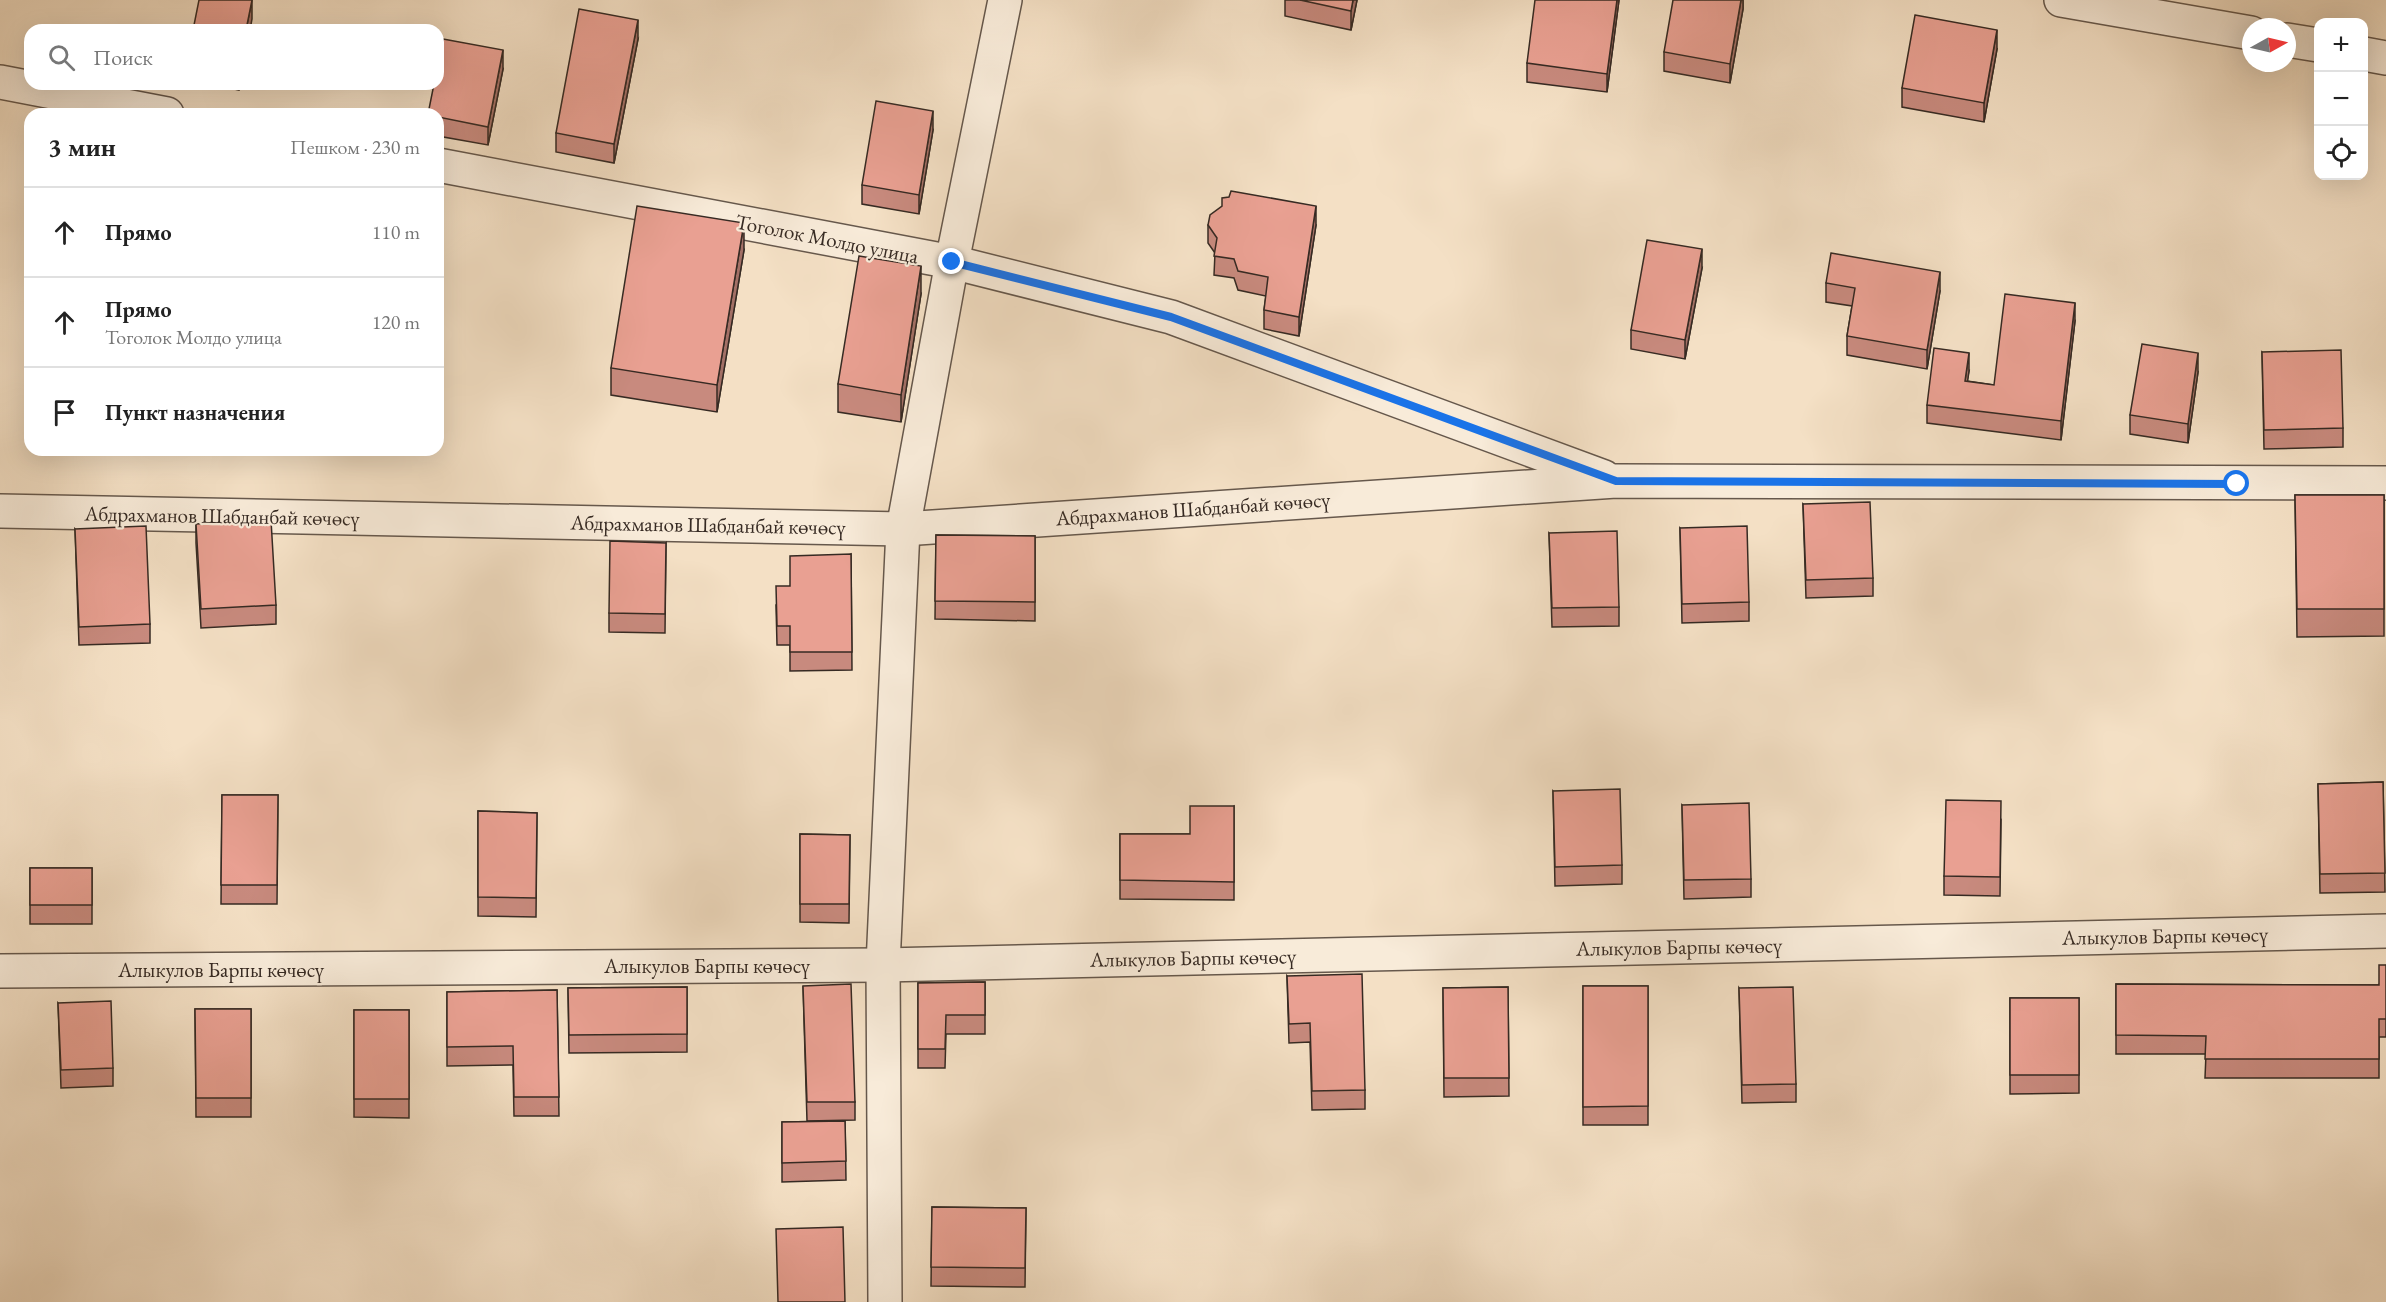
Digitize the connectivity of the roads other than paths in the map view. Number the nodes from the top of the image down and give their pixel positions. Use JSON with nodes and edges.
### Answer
{"nodes":[{"id":1,"x":1005,"y":0,"type":"edge"},
{"id":2,"x":2061,"y":0,"type":"edge"},
{"id":3,"x":2221,"y":14,"type":"edge"},
{"id":4,"x":2242,"y":27,"type":"edge"},
{"id":5,"x":2296,"y":41,"type":"edge"},
{"id":6,"x":2314,"y":44,"type":"edge"},
{"id":7,"x":2368,"y":55,"type":"edge"},
{"id":8,"x":2386,"y":58,"type":"edge"},
{"id":9,"x":0,"y":82,"type":"edge"},
{"id":10,"x":24,"y":87,"type":"edge"},
{"id":11,"x":42,"y":90,"type":"edge"},
{"id":12,"x":136,"y":108,"type":"edge"},
{"id":13,"x":444,"y":166,"type":"edge"},
{"id":14,"x":952,"y":262,"type":"junction"},
{"id":15,"x":1616,"y":481,"type":"junction"},
{"id":16,"x":2386,"y":483,"type":"edge"},
{"id":17,"x":0,"y":512,"type":"edge"},
{"id":18,"x":903,"y":529,"type":"junction"},
{"id":19,"x":2386,"y":932,"type":"edge"},
{"id":20,"x":884,"y":965,"type":"junction"},
{"id":21,"x":0,"y":971,"type":"edge"},
{"id":22,"x":885,"y":1302,"type":"edge"}],
"edges":[{"from":1,"to":14,"type":"street"},
{"from":2,"to":3,"type":"street"},
{"from":3,"to":4,"type":"street"},
{"from":5,"to":6,"type":"street"},
{"from":7,"to":8,"type":"street"},
{"from":9,"to":10,"type":"street"},
{"from":11,"to":12,"type":"street"},
{"from":13,"to":14,"type":"street","name":"Тоголок Молдо улица"},
{"from":14,"to":15,"type":"street","name":"Тоголок Молдо улица"},
{"from":14,"to":18,"type":"street"},
{"from":15,"to":16,"type":"street","name":"Абдрахманов Шабданбай көчөсү"},
{"from":15,"to":18,"type":"street","name":"Абдрахманов Шабданбай көчөсү"},
{"from":17,"to":18,"type":"street","name":"Абдрахманов Шабданбай көчөсү"},
{"from":18,"to":20,"type":"street"},
{"from":19,"to":20,"type":"street","name":"Алыкулов Барпы көчөсү"},
{"from":20,"to":21,"type":"street","name":"Алыкулов Барпы көчөсү"},
{"from":20,"to":22,"type":"street"}]}
